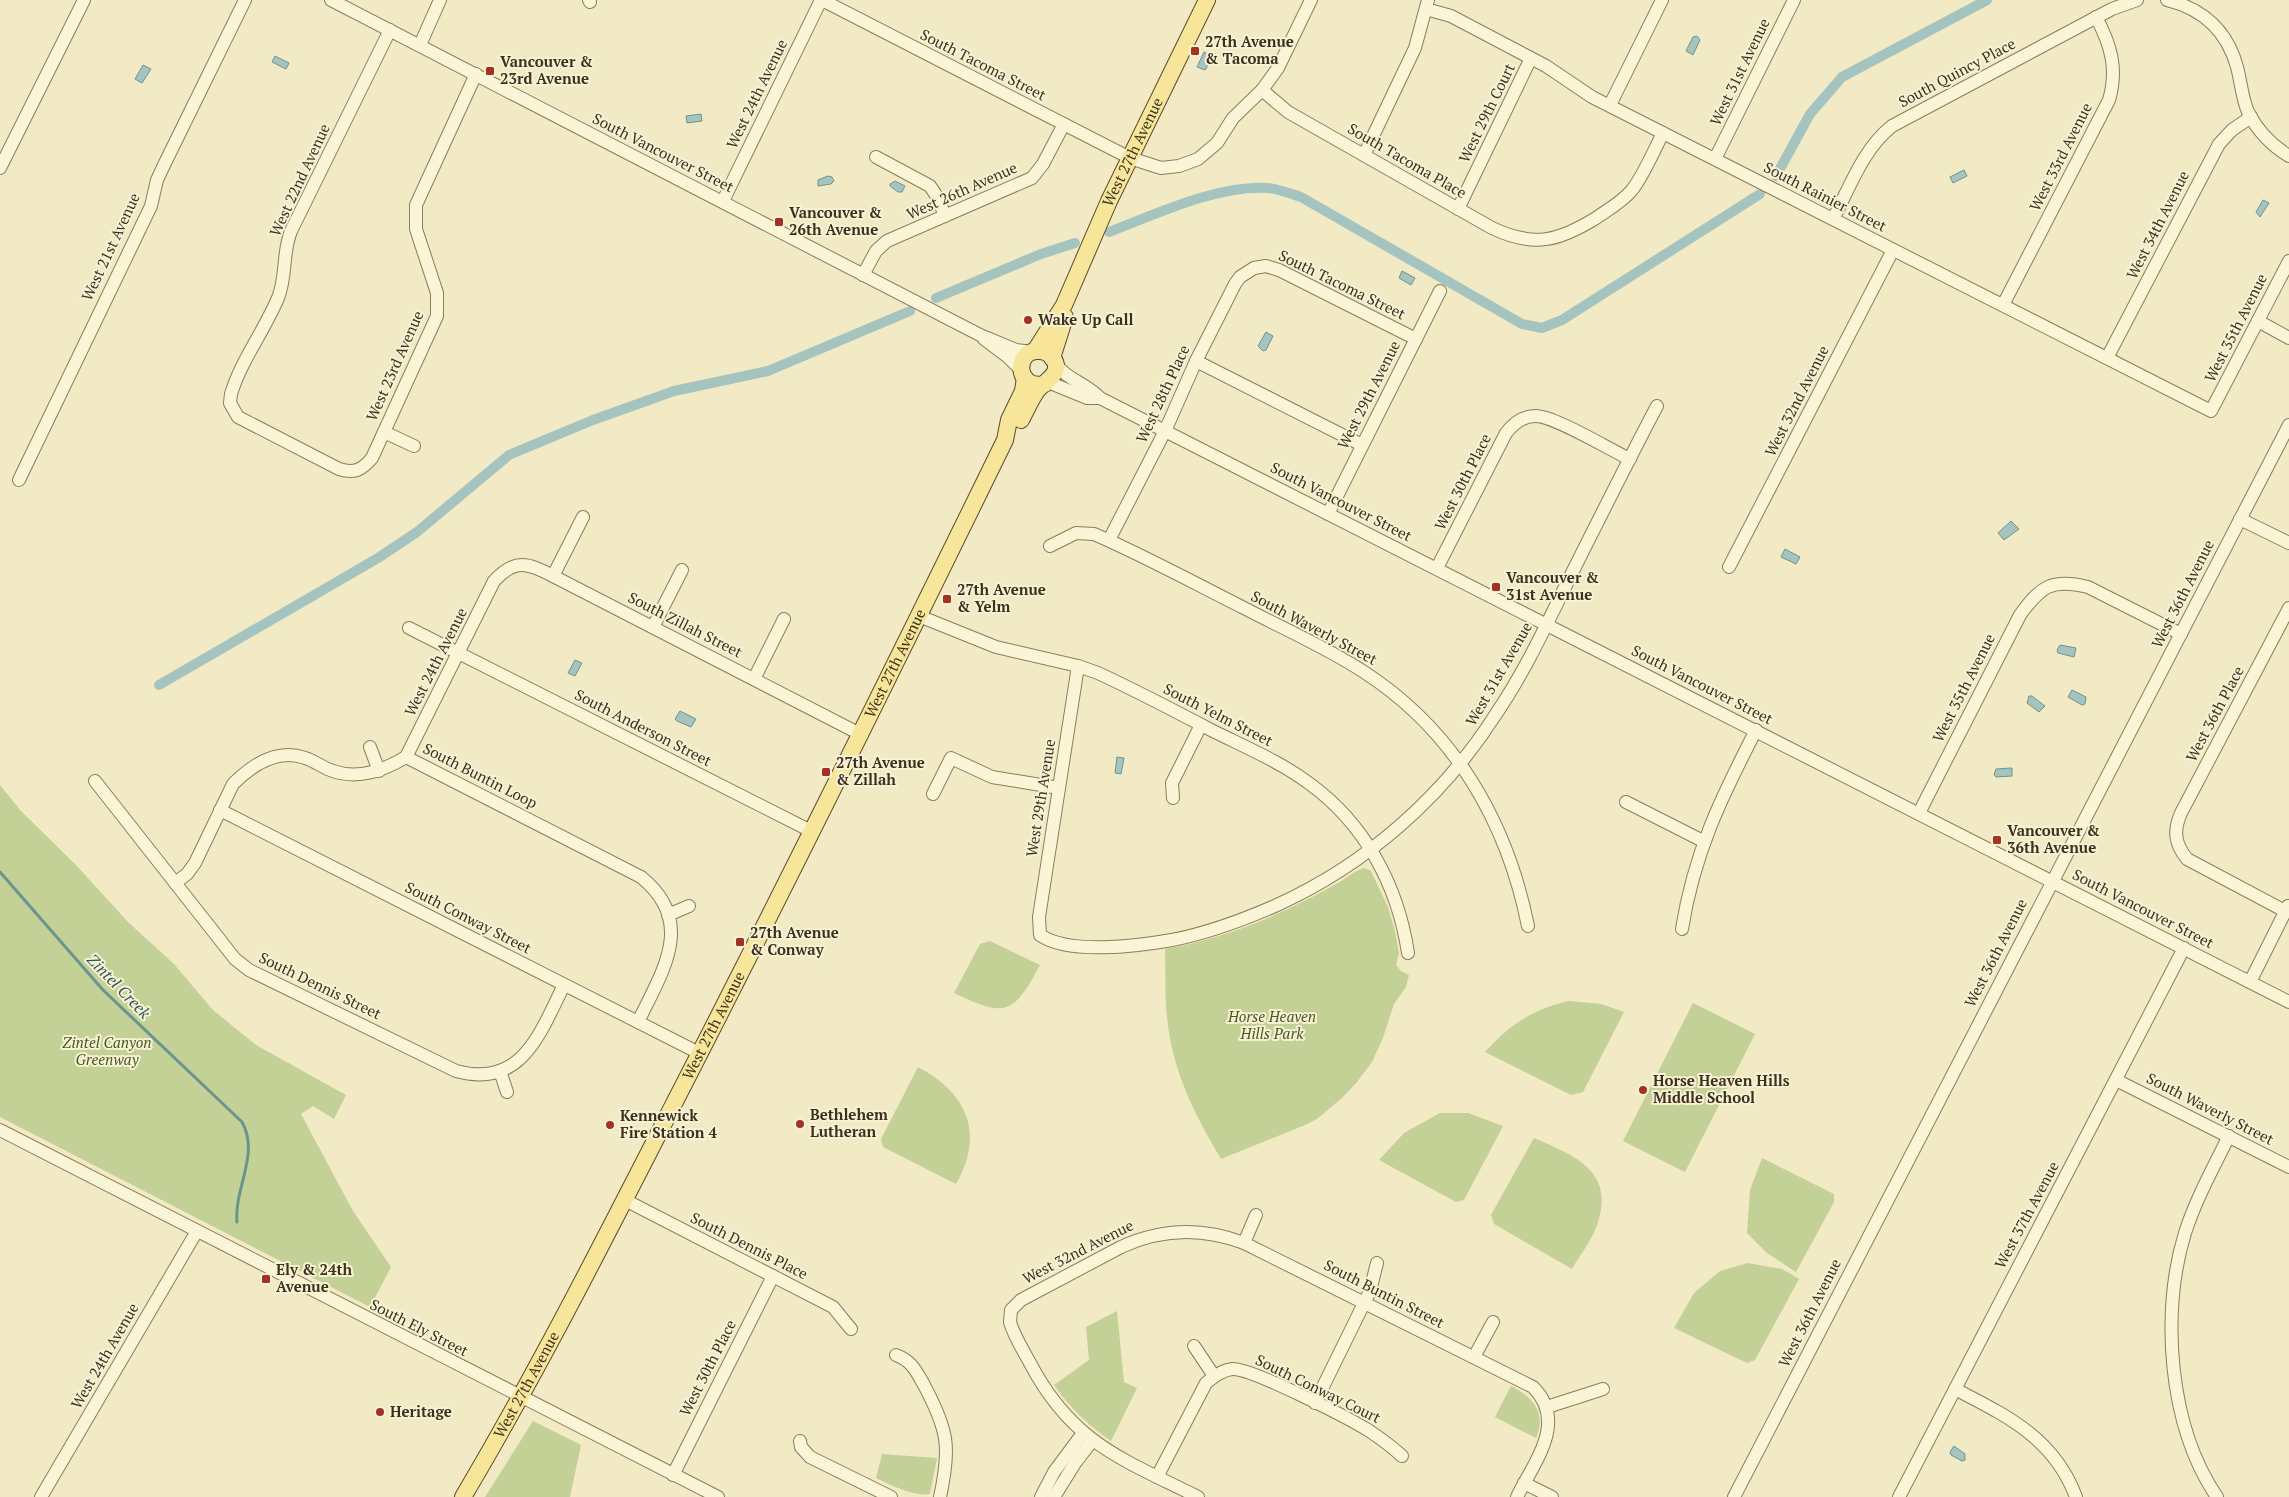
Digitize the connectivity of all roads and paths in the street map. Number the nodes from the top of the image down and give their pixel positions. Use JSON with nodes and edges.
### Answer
{"nodes":[{"id":1,"x":84,"y":0,"type":"edge"},
{"id":2,"x":245,"y":0,"type":"edge"},
{"id":3,"x":332,"y":0,"type":"edge"},
{"id":4,"x":440,"y":0,"type":"edge"},
{"id":5,"x":822,"y":0,"type":"edge"},
{"id":6,"x":1206,"y":0,"type":"edge"},
{"id":7,"x":1311,"y":0,"type":"edge"},
{"id":8,"x":1661,"y":0,"type":"edge"},
{"id":9,"x":1794,"y":0,"type":"edge"},
{"id":10,"x":2137,"y":0,"type":"edge"},
{"id":11,"x":2167,"y":0,"type":"edge"},
{"id":12,"x":1427,"y":5,"type":"edge"},
{"id":13,"x":2096,"y":17,"type":"junction"},
{"id":14,"x":390,"y":30,"type":"junction"},
{"id":15,"x":420,"y":45,"type":"junction"},
{"id":16,"x":1531,"y":58,"type":"junction"},
{"id":17,"x":476,"y":74,"type":"junction"},
{"id":18,"x":1262,"y":90,"type":"junction"},
{"id":19,"x":1610,"y":105,"type":"junction"},
{"id":20,"x":2251,"y":117,"type":"junction"},
{"id":21,"x":1064,"y":124,"type":"junction"},
{"id":22,"x":1663,"y":133,"type":"junction"},
{"id":23,"x":1364,"y":155,"type":"junction"},
{"id":24,"x":2289,"y":156,"type":"edge"},
{"id":25,"x":876,"y":157,"type":"dead end"},
{"id":26,"x":1130,"y":158,"type":"junction"},
{"id":27,"x":1716,"y":159,"type":"junction"},
{"id":28,"x":0,"y":168,"type":"edge"},
{"id":29,"x":723,"y":202,"type":"junction"},
{"id":30,"x":1458,"y":209,"type":"junction"},
{"id":31,"x":945,"y":216,"type":"junction"},
{"id":32,"x":1833,"y":219,"type":"junction"},
{"id":33,"x":1893,"y":250,"type":"junction"},
{"id":34,"x":2289,"y":261,"type":"edge"},
{"id":35,"x":1254,"y":268,"type":"joint"},
{"id":36,"x":863,"y":275,"type":"junction"},
{"id":37,"x":1440,"y":291,"type":"dead end"},
{"id":38,"x":1064,"y":305,"type":"junction"},
{"id":39,"x":2003,"y":305,"type":"junction"},
{"id":40,"x":2258,"y":321,"type":"junction"},
{"id":41,"x":980,"y":335,"type":"junction"},
{"id":42,"x":2289,"y":338,"type":"edge"},
{"id":43,"x":1416,"y":339,"type":"junction"},
{"id":44,"x":1033,"y":351,"type":"junction"},
{"id":45,"x":2107,"y":358,"type":"junction"},
{"id":46,"x":1054,"y":360,"type":"junction"},
{"id":47,"x":1196,"y":361,"type":"junction"},
{"id":48,"x":1023,"y":374,"type":"junction"},
{"id":49,"x":1047,"y":383,"type":"junction"},
{"id":50,"x":1100,"y":398,"type":"junction"},
{"id":51,"x":1657,"y":406,"type":"dead end"},
{"id":52,"x":2211,"y":411,"type":"joint"},
{"id":53,"x":2289,"y":425,"type":"edge"},
{"id":54,"x":1164,"y":431,"type":"junction"},
{"id":55,"x":384,"y":432,"type":"junction"},
{"id":56,"x":1005,"y":440,"type":"junction"},
{"id":57,"x":1362,"y":445,"type":"junction"},
{"id":58,"x":414,"y":446,"type":"dead end"},
{"id":59,"x":1630,"y":459,"type":"junction"},
{"id":60,"x":359,"y":470,"type":"joint"},
{"id":61,"x":19,"y":480,"type":"dead end"},
{"id":62,"x":1328,"y":514,"type":"junction"},
{"id":63,"x":583,"y":517,"type":"dead end"},
{"id":64,"x":2240,"y":518,"type":"junction"},
{"id":65,"x":1109,"y":540,"type":"junction"},
{"id":66,"x":2289,"y":543,"type":"edge"},
{"id":67,"x":1050,"y":546,"type":"dead end"},
{"id":68,"x":1730,"y":567,"type":"dead end"},
{"id":69,"x":1437,"y":568,"type":"junction"},
{"id":70,"x":682,"y":570,"type":"dead end"},
{"id":71,"x":553,"y":576,"type":"junction"},
{"id":72,"x":494,"y":581,"type":"joint"},
{"id":73,"x":2289,"y":608,"type":"edge"},
{"id":74,"x":919,"y":616,"type":"junction"},
{"id":75,"x":784,"y":619,"type":"dead end"},
{"id":76,"x":1546,"y":624,"type":"junction"},
{"id":77,"x":653,"y":627,"type":"junction"},
{"id":78,"x":409,"y":628,"type":"dead end"},
{"id":79,"x":2181,"y":634,"type":"junction"},
{"id":80,"x":458,"y":653,"type":"junction"},
{"id":81,"x":1078,"y":666,"type":"junction"},
{"id":82,"x":754,"y":679,"type":"junction"},
{"id":83,"x":1201,"y":725,"type":"junction"},
{"id":84,"x":1756,"y":730,"type":"junction"},
{"id":85,"x":862,"y":735,"type":"junction"},
{"id":86,"x":370,"y":747,"type":"dead end"},
{"id":87,"x":406,"y":757,"type":"junction"},
{"id":88,"x":1460,"y":764,"type":"junction"},
{"id":89,"x":379,"y":771,"type":"junction"},
{"id":90,"x":95,"y":781,"type":"dead end"},
{"id":91,"x":1059,"y":788,"type":"junction"},
{"id":92,"x":933,"y":794,"type":"dead end"},
{"id":93,"x":1174,"y":798,"type":"dead end"},
{"id":94,"x":1626,"y":802,"type":"dead end"},
{"id":95,"x":220,"y":810,"type":"junction"},
{"id":96,"x":1918,"y":813,"type":"junction"},
{"id":97,"x":813,"y":832,"type":"junction"},
{"id":98,"x":1703,"y":841,"type":"junction"},
{"id":99,"x":1370,"y":850,"type":"junction"},
{"id":100,"x":2052,"y":881,"type":"junction"},
{"id":101,"x":174,"y":883,"type":"junction"},
{"id":102,"x":689,"y":906,"type":"dead end"},
{"id":103,"x":2287,"y":908,"type":"edge"},
{"id":104,"x":668,"y":915,"type":"junction"},
{"id":105,"x":1528,"y":926,"type":"dead end"},
{"id":106,"x":1682,"y":929,"type":"dead end"},
{"id":107,"x":2184,"y":948,"type":"junction"},
{"id":108,"x":1408,"y":953,"type":"dead end"},
{"id":109,"x":2250,"y":982,"type":"junction"},
{"id":110,"x":564,"y":985,"type":"junction"},
{"id":111,"x":2289,"y":1002,"type":"edge"},
{"id":112,"x":638,"y":1022,"type":"junction"},
{"id":113,"x":701,"y":1054,"type":"junction"},
{"id":114,"x":500,"y":1071,"type":"junction"},
{"id":115,"x":2116,"y":1080,"type":"junction"},
{"id":116,"x":507,"y":1092,"type":"dead end"},
{"id":117,"x":0,"y":1130,"type":"edge"},
{"id":118,"x":2229,"y":1136,"type":"junction"},
{"id":119,"x":2289,"y":1167,"type":"edge"},
{"id":120,"x":625,"y":1200,"type":"junction"},
{"id":121,"x":1256,"y":1215,"type":"dead end"},
{"id":122,"x":197,"y":1231,"type":"junction"},
{"id":123,"x":1194,"y":1231,"type":"joint"},
{"id":124,"x":1244,"y":1242,"type":"junction"},
{"id":125,"x":1377,"y":1263,"type":"dead end"},
{"id":126,"x":773,"y":1276,"type":"junction"},
{"id":127,"x":1365,"y":1302,"type":"junction"},
{"id":128,"x":1493,"y":1322,"type":"dead end"},
{"id":129,"x":851,"y":1329,"type":"dead end"},
{"id":130,"x":1194,"y":1346,"type":"dead end"},
{"id":131,"x":896,"y":1356,"type":"dead end"},
{"id":132,"x":1474,"y":1357,"type":"junction"},
{"id":133,"x":1214,"y":1376,"type":"junction"},
{"id":134,"x":1604,"y":1389,"type":"dead end"},
{"id":135,"x":1955,"y":1389,"type":"junction"},
{"id":136,"x":520,"y":1398,"type":"junction"},
{"id":137,"x":1315,"y":1403,"type":"junction"},
{"id":138,"x":1547,"y":1407,"type":"junction"},
{"id":139,"x":1088,"y":1437,"type":"junction"},
{"id":140,"x":800,"y":1441,"type":"dead end"},
{"id":141,"x":1402,"y":1456,"type":"dead end"},
{"id":142,"x":673,"y":1475,"type":"junction"},
{"id":143,"x":1158,"y":1477,"type":"junction"},
{"id":144,"x":1524,"y":1483,"type":"junction"},
{"id":145,"x":41,"y":1497,"type":"edge"},
{"id":146,"x":463,"y":1497,"type":"edge"},
{"id":147,"x":718,"y":1497,"type":"edge"},
{"id":148,"x":891,"y":1497,"type":"edge"},
{"id":149,"x":940,"y":1497,"type":"edge"},
{"id":150,"x":1041,"y":1497,"type":"edge"},
{"id":151,"x":1054,"y":1497,"type":"edge"},
{"id":152,"x":1198,"y":1497,"type":"edge"},
{"id":153,"x":1516,"y":1497,"type":"edge"},
{"id":154,"x":1552,"y":1497,"type":"edge"},
{"id":155,"x":1734,"y":1497,"type":"edge"},
{"id":156,"x":1898,"y":1497,"type":"edge"},
{"id":157,"x":2076,"y":1497,"type":"edge"},
{"id":158,"x":2217,"y":1497,"type":"edge"}],
"edges":[{"from":1,"to":28,"type":"street"},
{"from":2,"to":61,"type":"street","name":"West 21st Avenue"},
{"from":3,"to":14,"type":"street","name":"South Vancouver Street"},
{"from":4,"to":15,"type":"street"},
{"from":5,"to":21,"type":"street","name":"South Tacoma Street"},
{"from":5,"to":29,"type":"street","name":"West 24th Avenue"},
{"from":6,"to":26,"type":"main road","name":"West 27th Avenue"},
{"from":7,"to":18,"type":"street"},
{"from":8,"to":19,"type":"street"},
{"from":9,"to":27,"type":"street","name":"West 31st Avenue"},
{"from":10,"to":13,"type":"street","name":"South Quincy Place"},
{"from":11,"to":20,"type":"street"},
{"from":12,"to":16,"type":"street","name":"South Rainier Street"},
{"from":12,"to":23,"type":"street"},
{"from":13,"to":32,"type":"street","name":"South Quincy Place"},
{"from":13,"to":39,"type":"street","name":"West 33rd Avenue"},
{"from":14,"to":15,"type":"street","name":"South Vancouver Street"},
{"from":14,"to":60,"type":"street","name":"West 22nd Avenue"},
{"from":15,"to":17,"type":"street","name":"South Vancouver Street"},
{"from":16,"to":19,"type":"street","name":"South Rainier Street"},
{"from":16,"to":30,"type":"street","name":"West 29th Court"},
{"from":17,"to":29,"type":"street","name":"South Vancouver Street"},
{"from":17,"to":55,"type":"street","name":"West 23rd Avenue"},
{"from":18,"to":23,"type":"street","name":"South Tacoma Place"},
{"from":18,"to":26,"type":"street"},
{"from":19,"to":22,"type":"street","name":"South Rainier Street"},
{"from":20,"to":24,"type":"street"},
{"from":20,"to":45,"type":"street","name":"West 34th Avenue"},
{"from":21,"to":26,"type":"street","name":"South Tacoma Street"},
{"from":21,"to":31,"type":"street","name":"West 26th Avenue"},
{"from":22,"to":27,"type":"street","name":"South Rainier Street"},
{"from":22,"to":30,"type":"street","name":"South Tacoma Place"},
{"from":23,"to":30,"type":"street","name":"South Tacoma Place"},
{"from":25,"to":31,"type":"street"},
{"from":26,"to":38,"type":"main road","name":"West 27th Avenue"},
{"from":27,"to":32,"type":"street","name":"South Rainier Street"},
{"from":29,"to":36,"type":"street","name":"South Vancouver Street"},
{"from":31,"to":36,"type":"street","name":"West 26th Avenue"},
{"from":32,"to":33,"type":"street","name":"South Rainier Street"},
{"from":33,"to":39,"type":"street","name":"South Rainier Street"},
{"from":33,"to":68,"type":"street","name":"West 32nd Avenue"},
{"from":34,"to":40,"type":"street","name":"West 35th Avenue"},
{"from":35,"to":43,"type":"street","name":"South Tacoma Street"},
{"from":35,"to":47,"type":"street","name":"West 28th Place"},
{"from":36,"to":41,"type":"street","name":"South Vancouver Street"},
{"from":37,"to":43,"type":"street","name":"West 29th Avenue"},
{"from":38,"to":44,"type":"main road","name":"West 27th Avenue"},
{"from":38,"to":46,"type":"main road","name":"West 27th Avenue"},
{"from":39,"to":45,"type":"street","name":"South Rainier Street"},
{"from":40,"to":42,"type":"street"},
{"from":40,"to":52,"type":"street","name":"West 35th Avenue"},
{"from":41,"to":44,"type":"street","name":"South Vancouver Street"},
{"from":41,"to":48,"type":"street","name":"South Vancouver Street"},
{"from":43,"to":57,"type":"street","name":"West 29th Avenue"},
{"from":44,"to":46,"type":"main road"},
{"from":44,"to":48,"type":"main road","name":"West 27th Avenue"},
{"from":45,"to":52,"type":"street","name":"South Rainier Street"},
{"from":46,"to":49,"type":"main road","name":"West 27th Avenue"},
{"from":46,"to":50,"type":"street","name":"South Vancouver Street"},
{"from":47,"to":54,"type":"street","name":"West 28th Place"},
{"from":47,"to":57,"type":"street"},
{"from":48,"to":49,"type":"main road"},
{"from":48,"to":56,"type":"main road","name":"West 27th Avenue"},
{"from":49,"to":50,"type":"street","name":"South Vancouver Street"},
{"from":49,"to":56,"type":"main road","name":"West 27th Avenue"},
{"from":50,"to":54,"type":"street","name":"South Vancouver Street"},
{"from":51,"to":59,"type":"street","name":"West 31st Avenue"},
{"from":53,"to":64,"type":"street","name":"West 36th Avenue"},
{"from":54,"to":62,"type":"street","name":"South Vancouver Street"},
{"from":54,"to":65,"type":"street","name":"West 28th Place"},
{"from":55,"to":58,"type":"street"},
{"from":55,"to":60,"type":"street","name":"West 23rd Avenue"},
{"from":56,"to":74,"type":"main road","name":"West 27th Avenue"},
{"from":57,"to":62,"type":"street","name":"West 29th Avenue"},
{"from":59,"to":69,"type":"street","name":"West 30th Place"},
{"from":59,"to":76,"type":"street","name":"West 31st Avenue"},
{"from":62,"to":69,"type":"street","name":"South Vancouver Street"},
{"from":63,"to":71,"type":"street"},
{"from":64,"to":66,"type":"street"},
{"from":64,"to":79,"type":"street","name":"West 36th Avenue"},
{"from":65,"to":67,"type":"street","name":"South Waverly Street"},
{"from":65,"to":88,"type":"street","name":"South Waverly Street"},
{"from":69,"to":76,"type":"street","name":"South Vancouver Street"},
{"from":70,"to":77,"type":"street"},
{"from":71,"to":72,"type":"street","name":"South Zillah Street"},
{"from":71,"to":77,"type":"street","name":"South Zillah Street"},
{"from":72,"to":80,"type":"street","name":"West 24th Avenue"},
{"from":73,"to":103,"type":"street","name":"West 36th Place"},
{"from":74,"to":81,"type":"street","name":"South Yelm Street"},
{"from":74,"to":85,"type":"main road","name":"West 27th Avenue"},
{"from":75,"to":82,"type":"street"},
{"from":76,"to":84,"type":"street","name":"South Vancouver Street"},
{"from":76,"to":88,"type":"street","name":"West 31st Avenue"},
{"from":77,"to":82,"type":"street","name":"South Zillah Street"},
{"from":78,"to":80,"type":"street","name":"South Anderson Street"},
{"from":79,"to":96,"type":"street","name":"West 35th Avenue"},
{"from":79,"to":100,"type":"street","name":"West 36th Avenue"},
{"from":80,"to":87,"type":"street","name":"West 24th Avenue"},
{"from":80,"to":97,"type":"street","name":"South Anderson Street"},
{"from":81,"to":83,"type":"street","name":"South Yelm Street"},
{"from":81,"to":91,"type":"street","name":"West 29th Avenue"},
{"from":82,"to":85,"type":"street","name":"South Zillah Street"},
{"from":83,"to":93,"type":"street"},
{"from":83,"to":99,"type":"street","name":"South Yelm Street"},
{"from":84,"to":96,"type":"street","name":"South Vancouver Street"},
{"from":84,"to":98,"type":"street"},
{"from":85,"to":97,"type":"main road","name":"West 27th Avenue"},
{"from":86,"to":89,"type":"street"},
{"from":87,"to":89,"type":"street","name":"South Buntin Loop"},
{"from":87,"to":104,"type":"street","name":"South Buntin Loop"},
{"from":88,"to":99,"type":"street","name":"West 31st Avenue"},
{"from":88,"to":105,"type":"street","name":"South Waverly Street"},
{"from":89,"to":95,"type":"street","name":"South Buntin Loop"},
{"from":90,"to":101,"type":"street","name":"South Dennis Street"},
{"from":91,"to":92,"type":"street"},
{"from":91,"to":99,"type":"street","name":"West 29th Avenue"},
{"from":94,"to":98,"type":"street"},
{"from":95,"to":101,"type":"street","name":"South Buntin Loop"},
{"from":95,"to":110,"type":"street","name":"South Conway Street"},
{"from":96,"to":100,"type":"street","name":"South Vancouver Street"},
{"from":97,"to":113,"type":"main road","name":"West 27th Avenue"},
{"from":98,"to":106,"type":"street"},
{"from":99,"to":108,"type":"street","name":"South Yelm Street"},
{"from":100,"to":107,"type":"street","name":"South Vancouver Street"},
{"from":100,"to":155,"type":"street","name":"West 36th Avenue"},
{"from":101,"to":114,"type":"street","name":"South Dennis Street"},
{"from":102,"to":104,"type":"street"},
{"from":103,"to":109,"type":"street"},
{"from":104,"to":112,"type":"street","name":"South Buntin Loop"},
{"from":107,"to":109,"type":"street","name":"South Vancouver Street"},
{"from":107,"to":115,"type":"street","name":"West 37th Avenue"},
{"from":109,"to":111,"type":"street","name":"South Vancouver Street"},
{"from":110,"to":112,"type":"street","name":"South Conway Street"},
{"from":110,"to":114,"type":"street","name":"South Dennis Street"},
{"from":112,"to":113,"type":"street","name":"South Conway Street"},
{"from":113,"to":120,"type":"main road","name":"West 27th Avenue"},
{"from":114,"to":116,"type":"street"},
{"from":115,"to":118,"type":"street","name":"South Waverly Street"},
{"from":115,"to":135,"type":"street","name":"West 37th Avenue"},
{"from":117,"to":122,"type":"street","name":"South Ely Street"},
{"from":118,"to":119,"type":"street","name":"South Waverly Street"},
{"from":118,"to":158,"type":"street"},
{"from":120,"to":126,"type":"street","name":"South Dennis Place"},
{"from":120,"to":136,"type":"main road","name":"West 27th Avenue"},
{"from":121,"to":124,"type":"street"},
{"from":122,"to":136,"type":"street","name":"South Ely Street"},
{"from":122,"to":145,"type":"street","name":"West 24th Avenue"},
{"from":123,"to":124,"type":"street","name":"South Buntin Street"},
{"from":123,"to":139,"type":"street","name":"West 32nd Avenue"},
{"from":124,"to":127,"type":"street","name":"South Buntin Street"},
{"from":125,"to":127,"type":"street"},
{"from":126,"to":129,"type":"street","name":"South Dennis Place"},
{"from":126,"to":142,"type":"street","name":"West 30th Place"},
{"from":127,"to":132,"type":"street","name":"South Buntin Street"},
{"from":127,"to":137,"type":"street"},
{"from":128,"to":132,"type":"street"},
{"from":130,"to":133,"type":"street"},
{"from":131,"to":149,"type":"street"},
{"from":132,"to":138,"type":"street","name":"South Buntin Street"},
{"from":133,"to":137,"type":"street","name":"South Conway Court"},
{"from":133,"to":143,"type":"street"},
{"from":134,"to":138,"type":"street"},
{"from":135,"to":156,"type":"street","name":"West 37th Avenue"},
{"from":135,"to":157,"type":"street"},
{"from":136,"to":142,"type":"street","name":"South Ely Street"},
{"from":136,"to":146,"type":"main road","name":"West 27th Avenue"},
{"from":137,"to":141,"type":"street","name":"South Conway Court"},
{"from":138,"to":144,"type":"street"},
{"from":139,"to":143,"type":"street"},
{"from":139,"to":150,"type":"street"},
{"from":139,"to":151,"type":"street"},
{"from":140,"to":148,"type":"street"},
{"from":142,"to":147,"type":"street","name":"South Ely Street"},
{"from":143,"to":152,"type":"street"},
{"from":144,"to":153,"type":"street"},
{"from":144,"to":154,"type":"street"}]}
